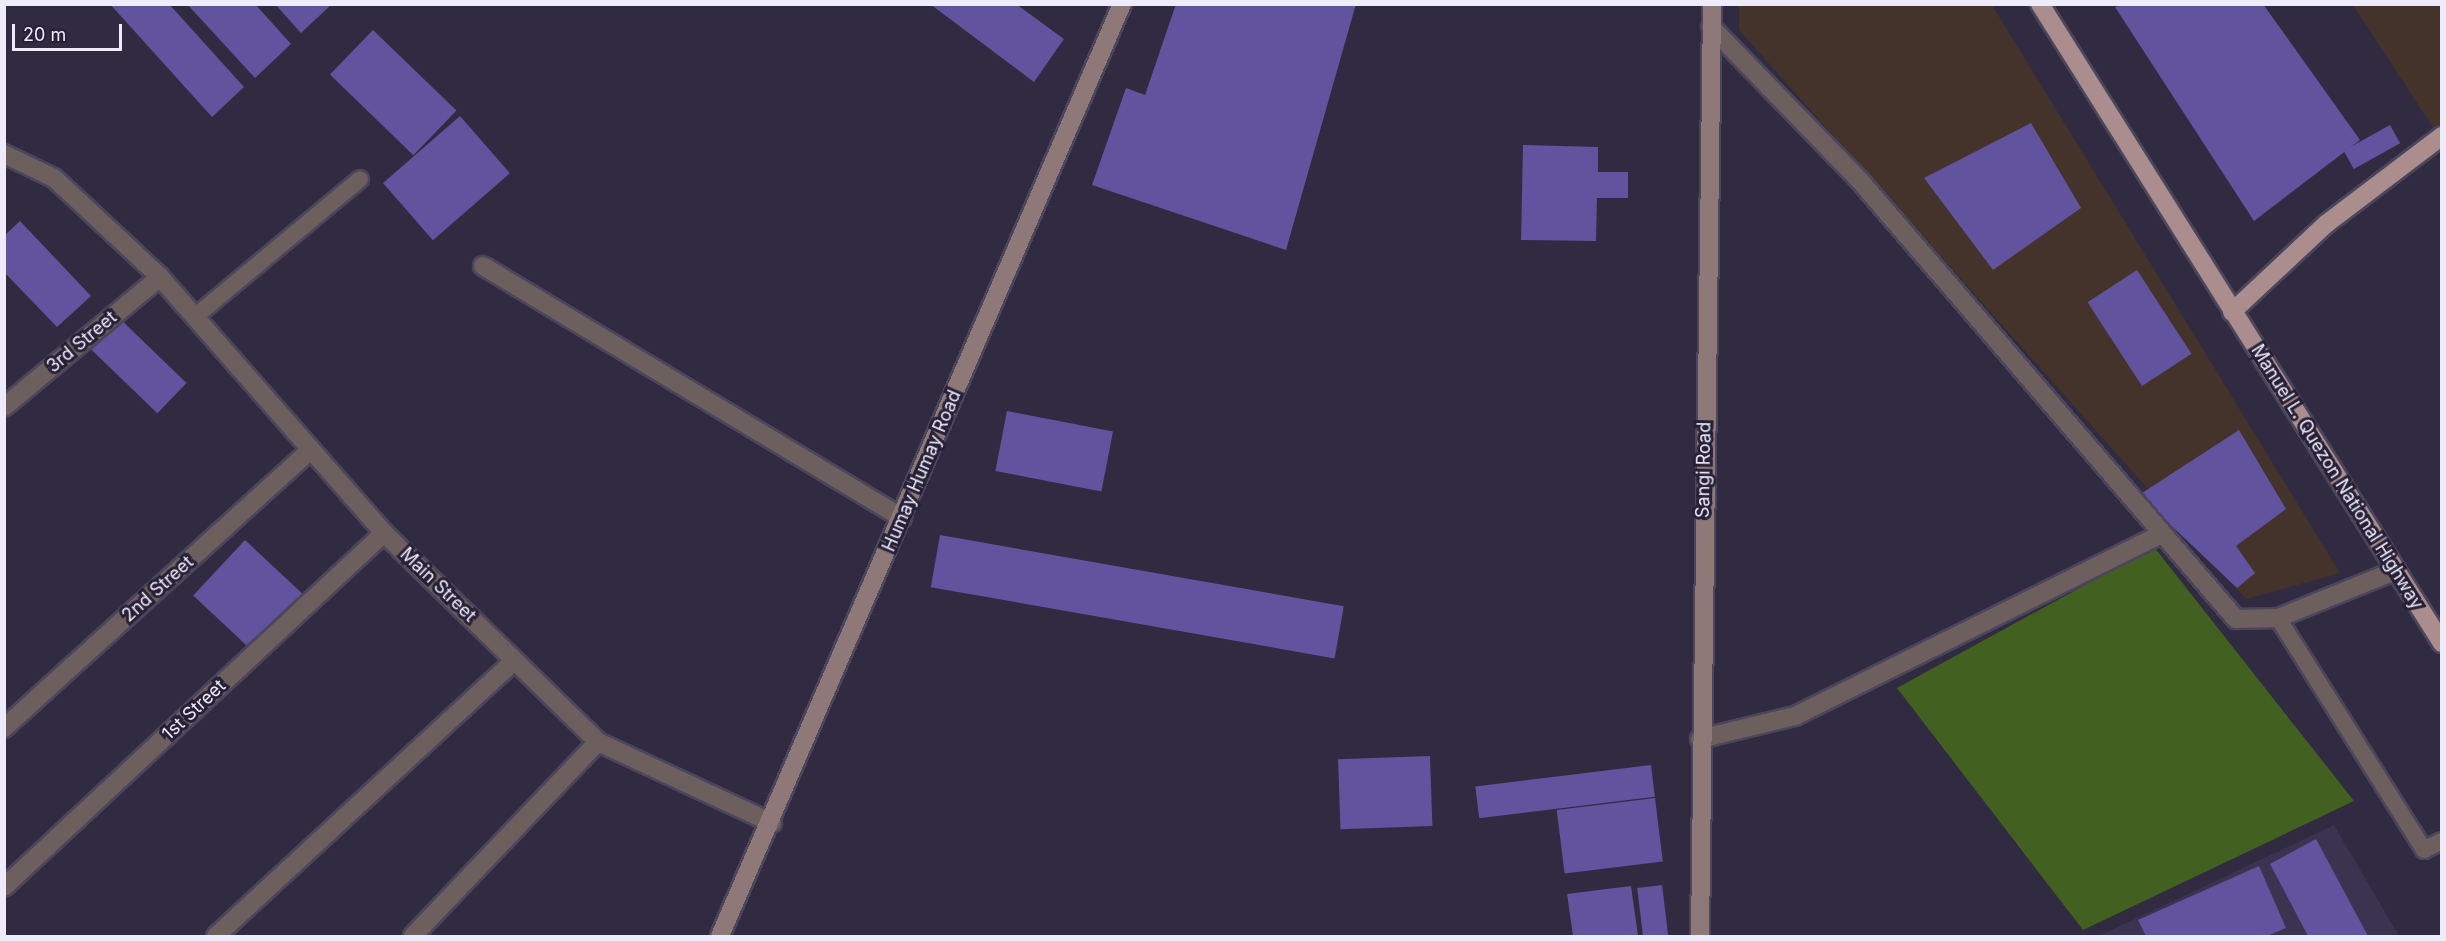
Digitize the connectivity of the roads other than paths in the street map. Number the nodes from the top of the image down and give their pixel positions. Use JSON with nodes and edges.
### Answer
{"nodes":[{"id":1,"x":1122,"y":4,"type":"edge"},
{"id":2,"x":1712,"y":4,"type":"edge"},
{"id":3,"x":2040,"y":4,"type":"edge"},
{"id":4,"x":1711,"y":27,"type":"junction"},
{"id":5,"x":2442,"y":136,"type":"edge"},
{"id":6,"x":4,"y":154,"type":"edge"},
{"id":7,"x":360,"y":179,"type":"dead end"},
{"id":8,"x":483,"y":266,"type":"dead end"},
{"id":9,"x":160,"y":277,"type":"junction"},
{"id":10,"x":2232,"y":312,"type":"junction"},
{"id":11,"x":196,"y":315,"type":"junction"},
{"id":12,"x":4,"y":407,"type":"edge"},
{"id":13,"x":311,"y":450,"type":"junction"},
{"id":14,"x":902,"y":518,"type":"junction"},
{"id":15,"x":384,"y":533,"type":"junction"},
{"id":16,"x":2159,"y":535,"type":"junction"},
{"id":17,"x":2397,"y":570,"type":"junction"},
{"id":18,"x":2278,"y":618,"type":"junction"},
{"id":19,"x":2442,"y":643,"type":"edge"},
{"id":20,"x":513,"y":663,"type":"junction"},
{"id":21,"x":4,"y":728,"type":"edge"},
{"id":22,"x":1700,"y":739,"type":"junction"},
{"id":23,"x":598,"y":742,"type":"junction"},
{"id":24,"x":772,"y":824,"type":"junction"},
{"id":25,"x":2442,"y":841,"type":"edge"},
{"id":26,"x":4,"y":888,"type":"edge"},
{"id":27,"x":216,"y":936,"type":"edge"},
{"id":28,"x":413,"y":936,"type":"edge"},
{"id":29,"x":720,"y":936,"type":"edge"},
{"id":30,"x":1700,"y":936,"type":"edge"}],
"edges":[{"from":1,"to":14,"type":"street","name":"Humay Humay Road"},
{"from":2,"to":4,"type":"street","name":"Sangi Road"},
{"from":3,"to":10,"type":"main road","name":"Manuel L. Quezon National Highway"},
{"from":4,"to":16,"type":"street"},
{"from":4,"to":22,"type":"street","name":"Sangi Road"},
{"from":5,"to":10,"type":"main road"},
{"from":6,"to":9,"type":"street","name":"Main Street"},
{"from":7,"to":11,"type":"lane"},
{"from":8,"to":14,"type":"street"},
{"from":9,"to":11,"type":"street","name":"Main Street"},
{"from":9,"to":12,"type":"street","name":"3rd Street"},
{"from":10,"to":17,"type":"main road","name":"Manuel L. Quezon National Highway"},
{"from":11,"to":13,"type":"street","name":"Main Street"},
{"from":13,"to":15,"type":"street","name":"Main Street"},
{"from":13,"to":21,"type":"street","name":"2nd Street"},
{"from":14,"to":24,"type":"street","name":"Humay Humay Road"},
{"from":15,"to":20,"type":"street","name":"Main Street"},
{"from":15,"to":26,"type":"street","name":"1st Street"},
{"from":16,"to":18,"type":"street"},
{"from":16,"to":22,"type":"street"},
{"from":17,"to":18,"type":"street"},
{"from":17,"to":19,"type":"main road","name":"Manuel L. Quezon National Highway"},
{"from":18,"to":25,"type":"lane"},
{"from":20,"to":23,"type":"street","name":"Main Street"},
{"from":20,"to":27,"type":"street"},
{"from":22,"to":30,"type":"street","name":"Sangi Road"},
{"from":23,"to":24,"type":"street","name":"Main Street"},
{"from":23,"to":28,"type":"street"},
{"from":24,"to":29,"type":"street","name":"Humay Humay Road"}]}
